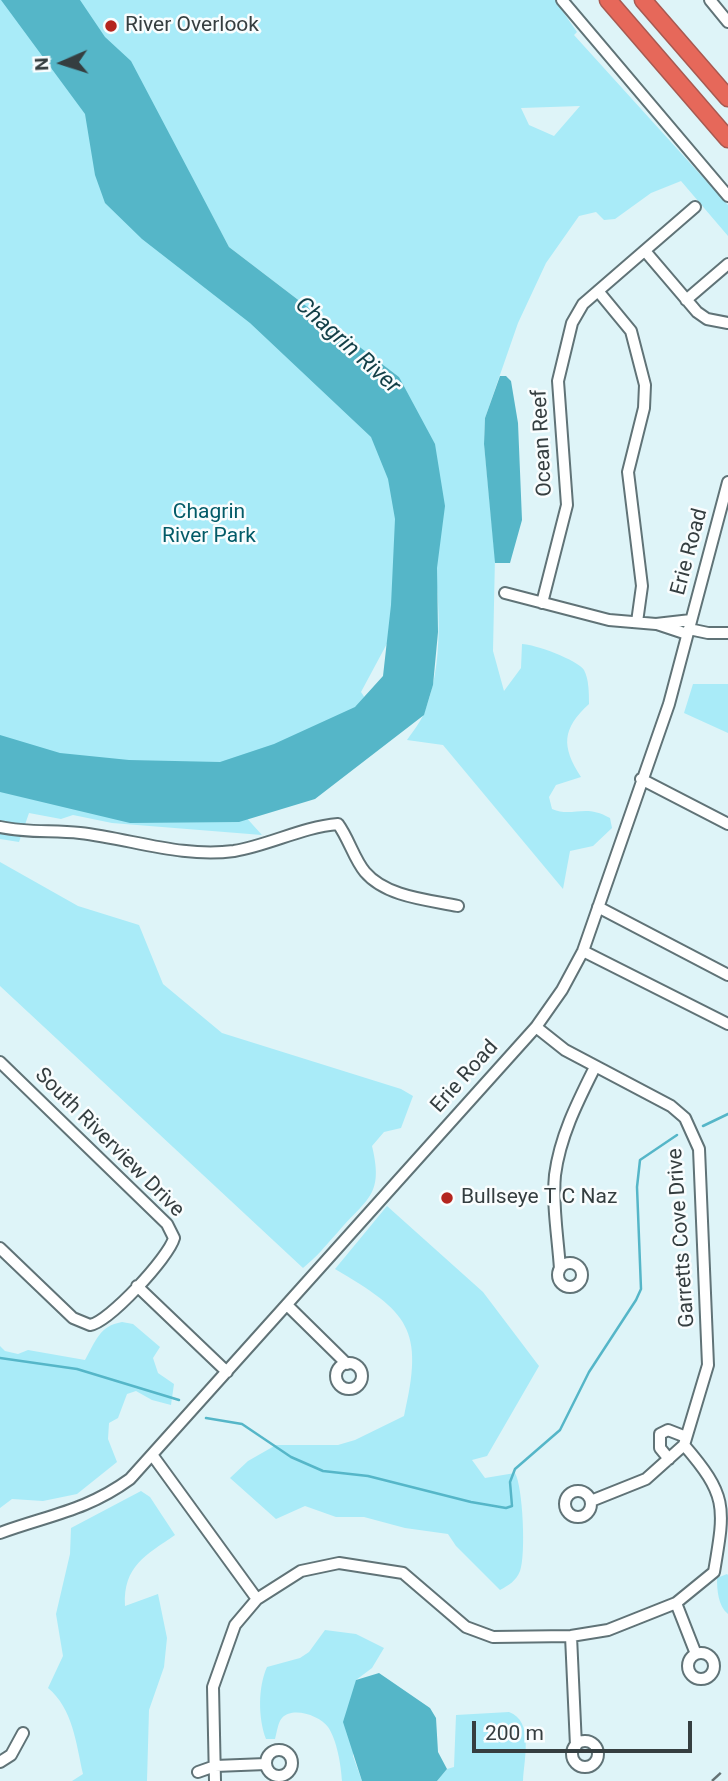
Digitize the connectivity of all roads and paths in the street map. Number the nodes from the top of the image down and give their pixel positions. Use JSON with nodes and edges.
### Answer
{"nodes":[{"id":1,"x":562,"y":0,"type":"edge"},
{"id":2,"x":608,"y":0,"type":"edge"},
{"id":3,"x":643,"y":0,"type":"edge"},
{"id":4,"x":710,"y":0,"type":"edge"},
{"id":5,"x":728,"y":23,"type":"edge"},
{"id":6,"x":728,"y":98,"type":"edge"},
{"id":7,"x":728,"y":139,"type":"edge"},
{"id":8,"x":728,"y":196,"type":"edge"},
{"id":9,"x":695,"y":207,"type":"dead end"},
{"id":10,"x":645,"y":251,"type":"junction"},
{"id":11,"x":728,"y":264,"type":"edge"},
{"id":12,"x":598,"y":291,"type":"junction"},
{"id":13,"x":686,"y":300,"type":"junction"},
{"id":14,"x":728,"y":323,"type":"edge"},
{"id":15,"x":728,"y":482,"type":"edge"},
{"id":16,"x":505,"y":593,"type":"dead end"},
{"id":17,"x":542,"y":603,"type":"junction"},
{"id":18,"x":637,"y":622,"type":"junction"},
{"id":19,"x":689,"y":628,"type":"junction"},
{"id":20,"x":728,"y":633,"type":"edge"},
{"id":21,"x":642,"y":779,"type":"junction"},
{"id":22,"x":728,"y":824,"type":"edge"},
{"id":23,"x":0,"y":827,"type":"edge"},
{"id":24,"x":458,"y":906,"type":"dead end"},
{"id":25,"x":598,"y":907,"type":"junction"},
{"id":26,"x":583,"y":951,"type":"junction"},
{"id":27,"x":728,"y":975,"type":"edge"},
{"id":28,"x":728,"y":1024,"type":"edge"},
{"id":29,"x":536,"y":1027,"type":"junction"},
{"id":30,"x":0,"y":1062,"type":"edge"},
{"id":31,"x":595,"y":1067,"type":"junction"},
{"id":32,"x":0,"y":1248,"type":"edge"},
{"id":33,"x":560,"y":1269,"type":"dead end"},
{"id":34,"x":136,"y":1286,"type":"junction"},
{"id":35,"x":287,"y":1306,"type":"junction"},
{"id":36,"x":348,"y":1364,"type":"dead end"},
{"id":37,"x":227,"y":1372,"type":"junction"},
{"id":38,"x":685,"y":1441,"type":"junction"},
{"id":39,"x":153,"y":1456,"type":"junction"},
{"id":40,"x":669,"y":1460,"type":"junction"},
{"id":41,"x":591,"y":1501,"type":"dead end"},
{"id":42,"x":0,"y":1533,"type":"edge"},
{"id":43,"x":257,"y":1599,"type":"junction"},
{"id":44,"x":676,"y":1603,"type":"junction"},
{"id":45,"x":571,"y":1636,"type":"junction"},
{"id":46,"x":696,"y":1654,"type":"dead end"},
{"id":47,"x":23,"y":1733,"type":"dead end"},
{"id":48,"x":576,"y":1746,"type":"dead end"},
{"id":49,"x":0,"y":1762,"type":"edge"},
{"id":50,"x":266,"y":1764,"type":"dead end"},
{"id":51,"x":215,"y":1766,"type":"junction"},
{"id":52,"x":198,"y":1772,"type":"dead end"},
{"id":53,"x":215,"y":1781,"type":"edge"}],
"edges":[{"from":1,"to":8,"type":"street"},
{"from":2,"to":7,"type":"highway"},
{"from":3,"to":6,"type":"highway"},
{"from":4,"to":5,"type":"street"},
{"from":9,"to":10,"type":"street","name":"Ocean Reef"},
{"from":10,"to":12,"type":"street","name":"Ocean Reef"},
{"from":10,"to":13,"type":"street"},
{"from":11,"to":13,"type":"street"},
{"from":12,"to":17,"type":"street","name":"Ocean Reef"},
{"from":12,"to":18,"type":"street"},
{"from":13,"to":14,"type":"street"},
{"from":15,"to":19,"type":"street","name":"Erie Road"},
{"from":16,"to":17,"type":"street"},
{"from":17,"to":18,"type":"street"},
{"from":18,"to":19,"type":"street"},
{"from":19,"to":20,"type":"street"},
{"from":19,"to":21,"type":"street","name":"Erie Road"},
{"from":21,"to":22,"type":"street"},
{"from":21,"to":25,"type":"street","name":"Erie Road"},
{"from":23,"to":24,"type":"street"},
{"from":25,"to":26,"type":"street","name":"Erie Road"},
{"from":25,"to":27,"type":"street"},
{"from":26,"to":28,"type":"street"},
{"from":26,"to":29,"type":"street","name":"Erie Road"},
{"from":29,"to":31,"type":"street","name":"Garretts Cove Drive"},
{"from":29,"to":35,"type":"street","name":"Erie Road"},
{"from":30,"to":34,"type":"street","name":"South Riverview Drive"},
{"from":31,"to":33,"type":"street"},
{"from":31,"to":38,"type":"street","name":"Garretts Cove Drive"},
{"from":32,"to":34,"type":"street"},
{"from":34,"to":37,"type":"street"},
{"from":35,"to":36,"type":"street"},
{"from":35,"to":37,"type":"street","name":"Erie Road"},
{"from":37,"to":39,"type":"street","name":"Erie Road"},
{"from":38,"to":40,"type":"street"},
{"from":38,"to":40,"type":"street"},
{"from":38,"to":44,"type":"street"},
{"from":39,"to":42,"type":"street","name":"Erie Road"},
{"from":39,"to":43,"type":"street"},
{"from":40,"to":41,"type":"street"},
{"from":43,"to":45,"type":"street"},
{"from":43,"to":51,"type":"street"},
{"from":44,"to":45,"type":"street"},
{"from":44,"to":46,"type":"street"},
{"from":45,"to":48,"type":"street"},
{"from":47,"to":49,"type":"street"},
{"from":50,"to":51,"type":"street"},
{"from":51,"to":52,"type":"street"},
{"from":51,"to":53,"type":"street"}]}
